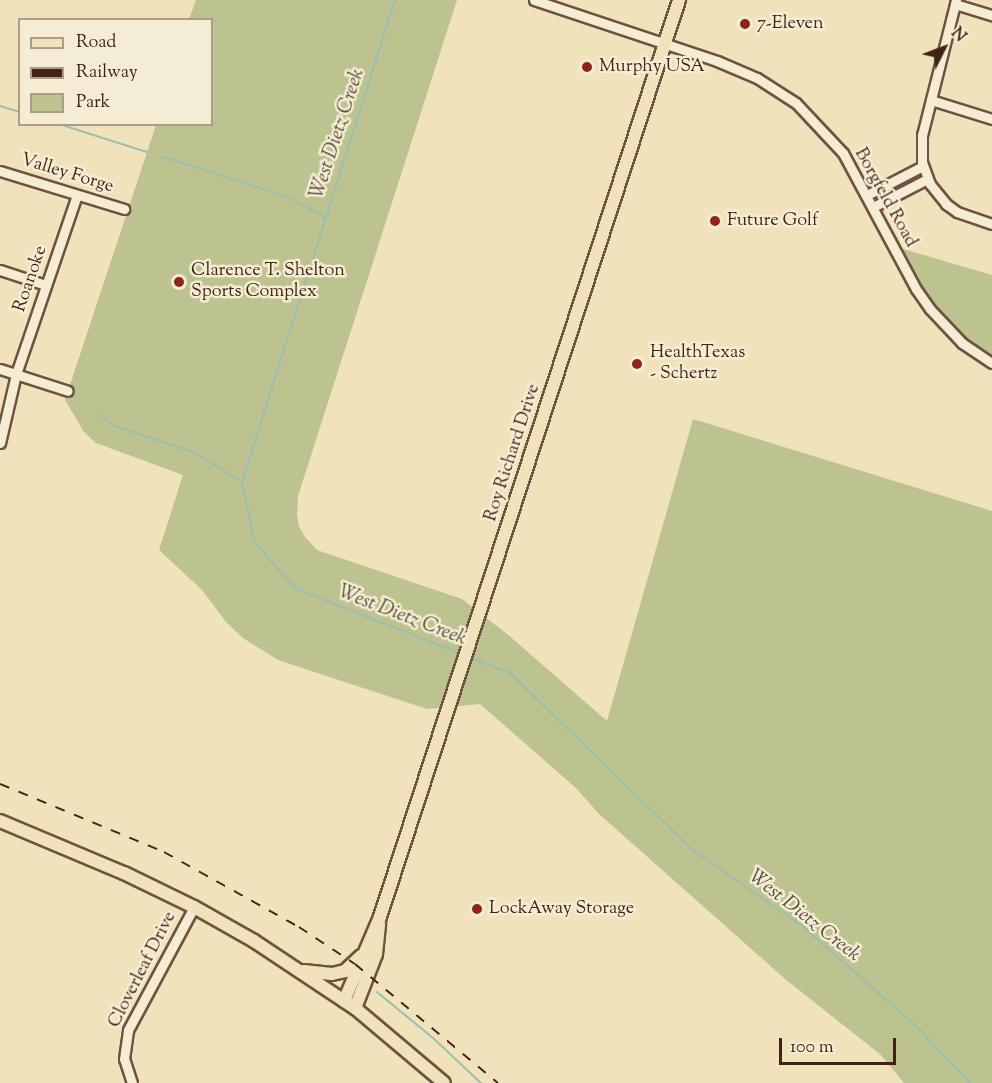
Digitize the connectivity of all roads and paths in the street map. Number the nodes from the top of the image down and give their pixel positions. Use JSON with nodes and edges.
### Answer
{"nodes":[{"id":1,"x":534,"y":0,"type":"edge"},
{"id":2,"x":679,"y":0,"type":"edge"},
{"id":3,"x":955,"y":2,"type":"edge"},
{"id":4,"x":992,"y":15,"type":"edge"},
{"id":5,"x":665,"y":42,"type":"junction"},
{"id":6,"x":931,"y":100,"type":"junction"},
{"id":7,"x":992,"y":119,"type":"edge"},
{"id":8,"x":0,"y":171,"type":"edge"},
{"id":9,"x":925,"y":173,"type":"junction"},
{"id":10,"x":77,"y":195,"type":"junction"},
{"id":11,"x":867,"y":195,"type":"junction"},
{"id":12,"x":873,"y":207,"type":"junction"},
{"id":13,"x":124,"y":209,"type":"dead end"},
{"id":14,"x":992,"y":224,"type":"edge"},
{"id":15,"x":0,"y":270,"type":"edge"},
{"id":16,"x":46,"y":285,"type":"junction"},
{"id":17,"x":992,"y":363,"type":"edge"},
{"id":18,"x":0,"y":369,"type":"edge"},
{"id":19,"x":16,"y":374,"type":"junction"},
{"id":20,"x":68,"y":391,"type":"dead end"},
{"id":21,"x":0,"y":443,"type":"edge"},
{"id":22,"x":0,"y":822,"type":"edge"},
{"id":23,"x":194,"y":907,"type":"junction"},
{"id":24,"x":380,"y":917,"type":"junction"},
{"id":25,"x":363,"y":953,"type":"junction"},
{"id":26,"x":298,"y":970,"type":"junction"},
{"id":27,"x":350,"y":1005,"type":"junction"},
{"id":28,"x":132,"y":1083,"type":"edge"},
{"id":29,"x":444,"y":1083,"type":"edge"}],
"edges":[{"from":1,"to":5,"type":"street","name":"Borgfeld Road"},
{"from":2,"to":5,"type":"main road","name":"Roy Richard Drive"},
{"from":3,"to":4,"type":"street"},
{"from":3,"to":6,"type":"street"},
{"from":5,"to":11,"type":"street","name":"Borgfeld Road"},
{"from":5,"to":24,"type":"main road","name":"Roy Richard Drive"},
{"from":6,"to":7,"type":"street"},
{"from":6,"to":9,"type":"street"},
{"from":8,"to":10,"type":"street","name":"Valley Forge"},
{"from":9,"to":11,"type":"street"},
{"from":9,"to":12,"type":"street"},
{"from":9,"to":14,"type":"street"},
{"from":10,"to":13,"type":"street","name":"Valley Forge"},
{"from":10,"to":16,"type":"street","name":"Roanoke"},
{"from":11,"to":12,"type":"street","name":"Borgfeld Road"},
{"from":12,"to":17,"type":"street","name":"Borgfeld Road"},
{"from":15,"to":16,"type":"street"},
{"from":16,"to":19,"type":"street","name":"Roanoke"},
{"from":18,"to":19,"type":"street"},
{"from":19,"to":20,"type":"street"},
{"from":19,"to":21,"type":"street","name":"Roanoke"},
{"from":22,"to":23,"type":"main road"},
{"from":23,"to":26,"type":"main road"},
{"from":23,"to":28,"type":"street","name":"Cloverleaf Drive"},
{"from":24,"to":25,"type":"main road","name":"Roy Richard Drive"},
{"from":24,"to":27,"type":"main road","name":"Roy Richard Drive"},
{"from":25,"to":26,"type":"main road"},
{"from":25,"to":27,"type":"main road","name":"Roy Richard Drive"},
{"from":26,"to":27,"type":"main road"},
{"from":27,"to":29,"type":"main road"}]}
